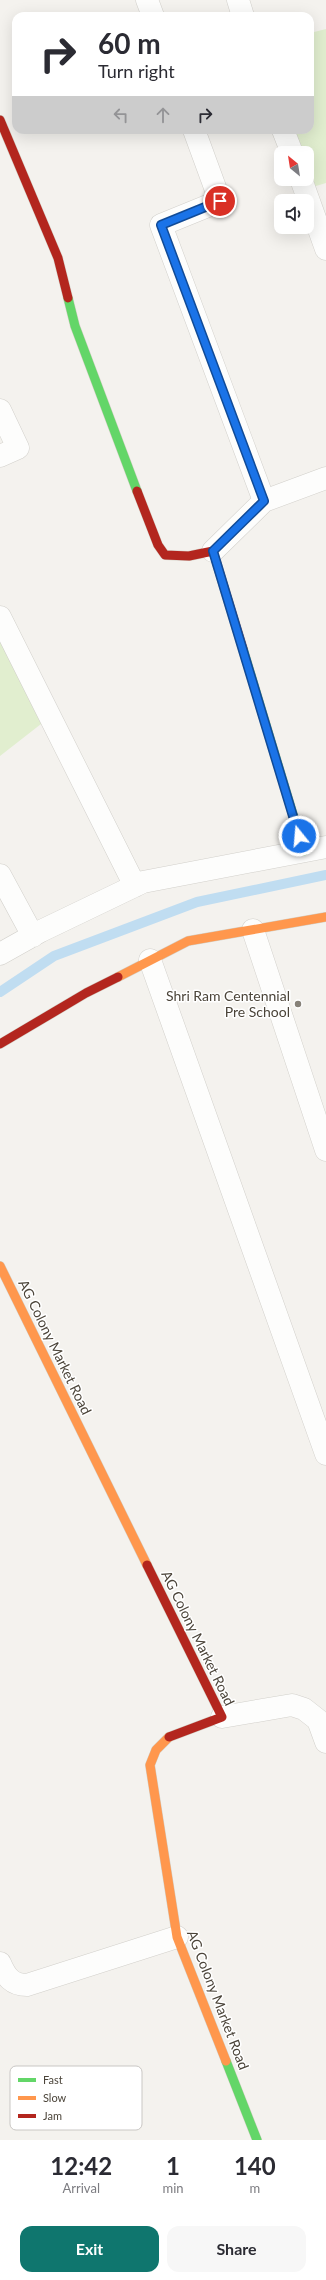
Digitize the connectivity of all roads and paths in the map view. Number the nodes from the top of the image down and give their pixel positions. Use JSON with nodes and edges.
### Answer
{"nodes":[{"id":1,"x":147,"y":0,"type":"edge"},
{"id":2,"x":238,"y":0,"type":"edge"},
{"id":3,"x":152,"y":12,"type":"edge"},
{"id":4,"x":242,"y":12,"type":"edge"},
{"id":5,"x":0,"y":120,"type":"edge"},
{"id":6,"x":195,"y":134,"type":"edge"},
{"id":7,"x":285,"y":134,"type":"edge"},
{"id":8,"x":289,"y":146,"type":"edge"},
{"id":9,"x":304,"y":186,"type":"edge"},
{"id":10,"x":326,"y":249,"type":"edge"},
{"id":11,"x":0,"y":410,"type":"edge"},
{"id":12,"x":0,"y":456,"type":"edge"},
{"id":13,"x":326,"y":478,"type":"edge"},
{"id":14,"x":264,"y":501,"type":"junction"},
{"id":15,"x":213,"y":551,"type":"junction"},
{"id":16,"x":0,"y":617,"type":"edge"},
{"id":17,"x":326,"y":847,"type":"edge"},
{"id":18,"x":304,"y":851,"type":"junction"},
{"id":19,"x":0,"y":876,"type":"edge"},
{"id":20,"x":135,"y":886,"type":"junction"},
{"id":21,"x":326,"y":917,"type":"edge"},
{"id":22,"x":253,"y":930,"type":"junction"},
{"id":23,"x":33,"y":936,"type":"junction"},
{"id":24,"x":0,"y":954,"type":"edge"},
{"id":25,"x":150,"y":960,"type":"junction"},
{"id":26,"x":0,"y":1044,"type":"edge"},
{"id":27,"x":326,"y":1150,"type":"edge"},
{"id":28,"x":0,"y":1266,"type":"edge"},
{"id":29,"x":326,"y":1454,"type":"edge"},
{"id":30,"x":222,"y":1717,"type":"junction"},
{"id":31,"x":326,"y":1742,"type":"edge"},
{"id":32,"x":177,"y":1937,"type":"junction"},
{"id":33,"x":0,"y":1963,"type":"edge"},
{"id":34,"x":257,"y":2140,"type":"edge"}],
"edges":[{"from":1,"to":3,"type":"street"},
{"from":2,"to":4,"type":"street"},
{"from":5,"to":15,"type":"street"},
{"from":6,"to":14,"type":"street"},
{"from":7,"to":8,"type":"street"},
{"from":9,"to":10,"type":"street"},
{"from":11,"to":12,"type":"street"},
{"from":13,"to":14,"type":"street"},
{"from":14,"to":15,"type":"street"},
{"from":15,"to":18,"type":"street"},
{"from":16,"to":20,"type":"street"},
{"from":17,"to":18,"type":"street"},
{"from":18,"to":20,"type":"street"},
{"from":19,"to":23,"type":"street"},
{"from":20,"to":23,"type":"street"},
{"from":21,"to":22,"type":"street"},
{"from":22,"to":25,"type":"street"},
{"from":22,"to":27,"type":"street"},
{"from":23,"to":24,"type":"street"},
{"from":25,"to":26,"type":"street"},
{"from":25,"to":29,"type":"street"},
{"from":28,"to":30,"type":"street","name":"AG Colony Market Road"},
{"from":30,"to":31,"type":"street"},
{"from":30,"to":32,"type":"street","name":"AG Colony Market Road"},
{"from":32,"to":33,"type":"street"},
{"from":32,"to":34,"type":"street","name":"AG Colony Market Road"}]}
